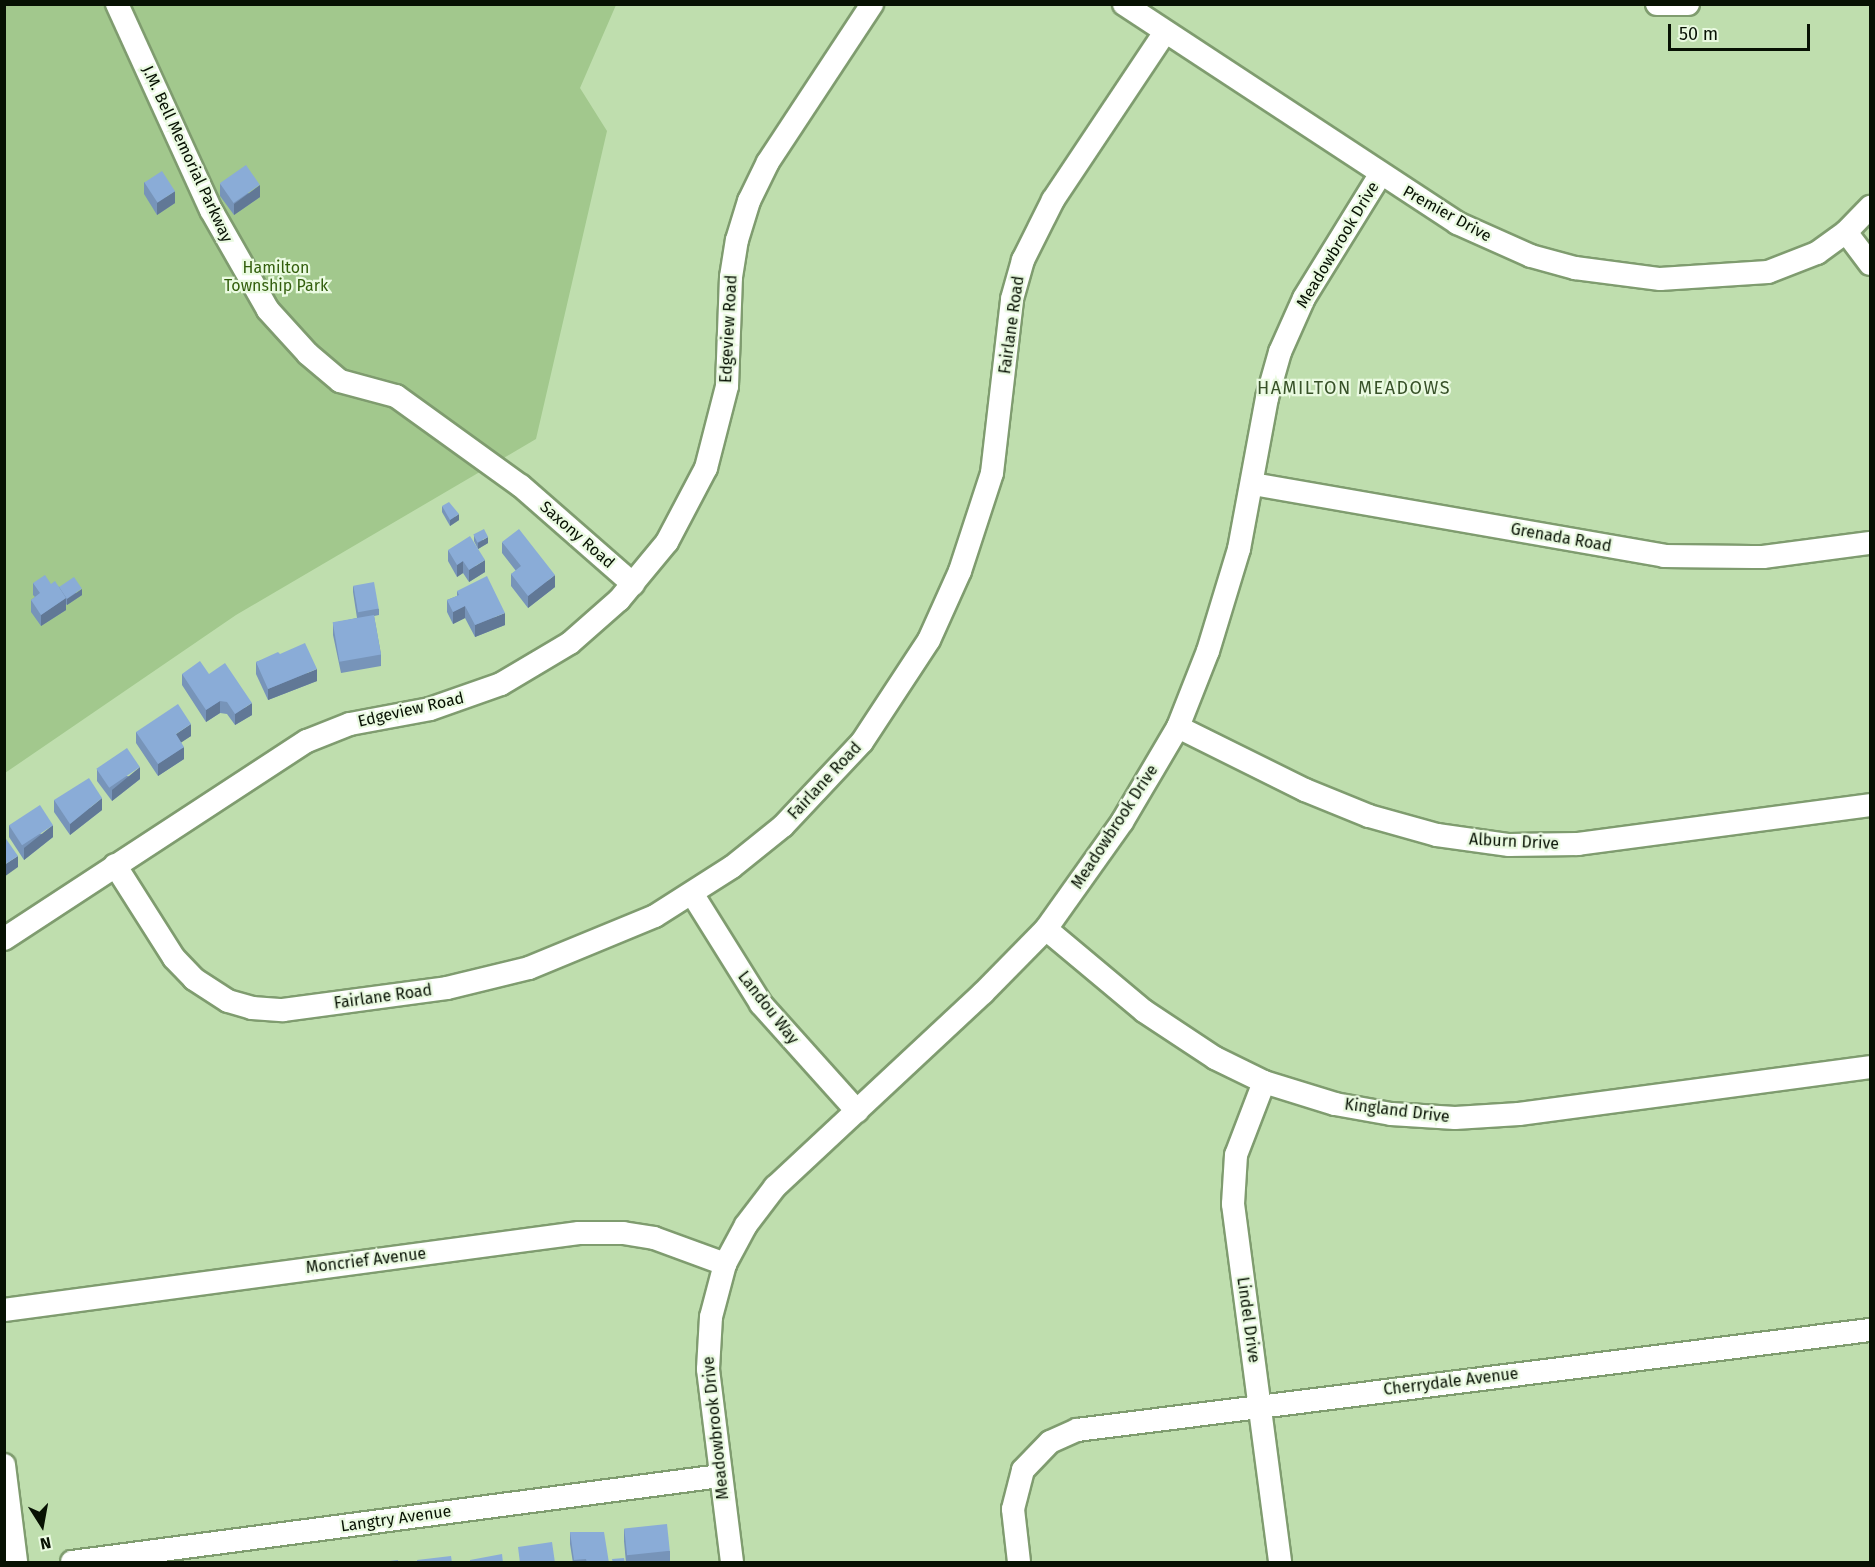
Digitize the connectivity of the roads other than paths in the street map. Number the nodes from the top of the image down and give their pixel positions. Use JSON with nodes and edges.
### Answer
{"nodes":[{"id":1,"x":117,"y":4,"type":"edge"},
{"id":2,"x":872,"y":4,"type":"edge"},
{"id":3,"x":1124,"y":4,"type":"edge"},
{"id":4,"x":1657,"y":4,"type":"edge"},
{"id":5,"x":1688,"y":4,"type":"edge"},
{"id":6,"x":1165,"y":32,"type":"junction"},
{"id":7,"x":1380,"y":176,"type":"junction"},
{"id":8,"x":1870,"y":207,"type":"edge"},
{"id":9,"x":1846,"y":232,"type":"junction"},
{"id":10,"x":1870,"y":264,"type":"edge"},
{"id":11,"x":1253,"y":484,"type":"junction"},
{"id":12,"x":521,"y":486,"type":"joint"},
{"id":13,"x":1870,"y":543,"type":"edge"},
{"id":14,"x":633,"y":584,"type":"junction"},
{"id":15,"x":1178,"y":727,"type":"junction"},
{"id":16,"x":1870,"y":805,"type":"edge"},
{"id":17,"x":115,"y":866,"type":"junction"},
{"id":18,"x":693,"y":895,"type":"junction"},
{"id":19,"x":1046,"y":928,"type":"junction"},
{"id":20,"x":4,"y":939,"type":"edge"},
{"id":21,"x":1870,"y":1067,"type":"edge"},
{"id":22,"x":1264,"y":1082,"type":"junction"},
{"id":23,"x":857,"y":1111,"type":"junction"},
{"id":24,"x":724,"y":1264,"type":"junction"},
{"id":25,"x":4,"y":1310,"type":"edge"},
{"id":26,"x":1870,"y":1330,"type":"edge"},
{"id":27,"x":1259,"y":1406,"type":"junction"},
{"id":28,"x":4,"y":1465,"type":"edge"},
{"id":29,"x":720,"y":1476,"type":"junction"},
{"id":30,"x":16,"y":1563,"type":"edge"},
{"id":31,"x":72,"y":1563,"type":"edge"},
{"id":32,"x":732,"y":1563,"type":"edge"},
{"id":33,"x":1019,"y":1563,"type":"edge"},
{"id":34,"x":1280,"y":1563,"type":"edge"}],
"edges":[{"from":1,"to":12,"type":"street","name":"J.M. Bell Memorial Parkway"},
{"from":2,"to":14,"type":"street","name":"Edgeview Road"},
{"from":3,"to":6,"type":"street","name":"Premier Drive"},
{"from":4,"to":5,"type":"street"},
{"from":6,"to":7,"type":"street","name":"Premier Drive"},
{"from":6,"to":18,"type":"street","name":"Fairlane Road"},
{"from":7,"to":9,"type":"street","name":"Premier Drive"},
{"from":7,"to":11,"type":"street","name":"Meadowbrook Drive"},
{"from":8,"to":9,"type":"street","name":"Premier Drive"},
{"from":9,"to":10,"type":"street"},
{"from":11,"to":13,"type":"street","name":"Grenada Road"},
{"from":11,"to":15,"type":"street","name":"Meadowbrook Drive"},
{"from":12,"to":14,"type":"street","name":"Saxony Road"},
{"from":14,"to":17,"type":"street","name":"Edgeview Road"},
{"from":15,"to":16,"type":"street","name":"Alburn Drive"},
{"from":15,"to":19,"type":"street","name":"Meadowbrook Drive"},
{"from":17,"to":18,"type":"street","name":"Fairlane Road"},
{"from":17,"to":20,"type":"street","name":"Edgeview Road"},
{"from":18,"to":23,"type":"street","name":"Landou Way"},
{"from":19,"to":22,"type":"street","name":"Kingland Drive"},
{"from":19,"to":23,"type":"street","name":"Meadowbrook Drive"},
{"from":21,"to":22,"type":"street","name":"Kingland Drive"},
{"from":22,"to":27,"type":"street","name":"Lindel Drive"},
{"from":23,"to":24,"type":"street","name":"Meadowbrook Drive"},
{"from":24,"to":25,"type":"street","name":"Moncrief Avenue"},
{"from":24,"to":29,"type":"street","name":"Meadowbrook Drive"},
{"from":26,"to":27,"type":"street","name":"Cherrydale Avenue"},
{"from":27,"to":33,"type":"street","name":"Cherrydale Avenue"},
{"from":27,"to":34,"type":"street","name":"Lindel Drive"},
{"from":28,"to":30,"type":"street"},
{"from":29,"to":31,"type":"street","name":"Langtry Avenue"},
{"from":29,"to":32,"type":"street","name":"Meadowbrook Drive"}]}
